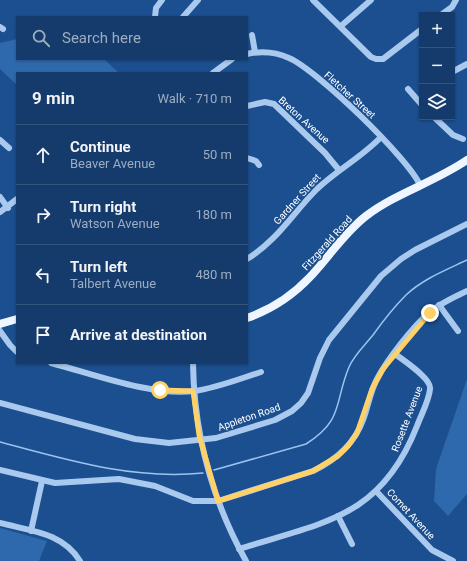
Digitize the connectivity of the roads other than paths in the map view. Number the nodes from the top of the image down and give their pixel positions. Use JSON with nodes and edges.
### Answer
{"nodes":[{"id":1,"x":162,"y":0,"type":"edge"},
{"id":2,"x":198,"y":0,"type":"edge"},
{"id":3,"x":314,"y":0,"type":"edge"},
{"id":4,"x":371,"y":0,"type":"edge"},
{"id":5,"x":456,"y":0,"type":"edge"},
{"id":6,"x":445,"y":12,"type":"edge"},
{"id":7,"x":156,"y":16,"type":"edge"},
{"id":8,"x":184,"y":16,"type":"edge"},
{"id":9,"x":341,"y":26,"type":"junction"},
{"id":10,"x":419,"y":31,"type":"edge"},
{"id":11,"x":252,"y":35,"type":"dead end"},
{"id":12,"x":255,"y":52,"type":"junction"},
{"id":13,"x":248,"y":54,"type":"edge"},
{"id":14,"x":231,"y":60,"type":"edge"},
{"id":15,"x":465,"y":65,"type":"edge"},
{"id":16,"x":455,"y":70,"type":"edge"},
{"id":17,"x":214,"y":72,"type":"edge"},
{"id":18,"x":467,"y":73,"type":"edge"},
{"id":19,"x":408,"y":89,"type":"dead end"},
{"id":20,"x":419,"y":100,"type":"edge"},
{"id":21,"x":248,"y":106,"type":"edge"},
{"id":22,"x":437,"y":120,"type":"edge"},
{"id":23,"x":381,"y":137,"type":"junction"},
{"id":24,"x":463,"y":139,"type":"dead end"},
{"id":25,"x":0,"y":140,"type":"edge"},
{"id":26,"x":9,"y":148,"type":"dead end"},
{"id":27,"x":248,"y":158,"type":"edge"},
{"id":28,"x":467,"y":160,"type":"edge"},
{"id":29,"x":259,"y":165,"type":"dead end"},
{"id":30,"x":339,"y":170,"type":"junction"},
{"id":31,"x":420,"y":185,"type":"junction"},
{"id":32,"x":0,"y":197,"type":"edge"},
{"id":33,"x":16,"y":201,"type":"edge"},
{"id":34,"x":8,"y":208,"type":"junction"},
{"id":35,"x":0,"y":212,"type":"edge"},
{"id":36,"x":467,"y":224,"type":"edge"},
{"id":37,"x":248,"y":258,"type":"edge"},
{"id":38,"x":467,"y":291,"type":"edge"},
{"id":39,"x":439,"y":305,"type":"junction"},
{"id":40,"x":248,"y":318,"type":"edge"},
{"id":41,"x":16,"y":319,"type":"edge"},
{"id":42,"x":0,"y":324,"type":"edge"},
{"id":43,"x":0,"y":331,"type":"edge"},
{"id":44,"x":458,"y":331,"type":"dead end"},
{"id":45,"x":16,"y":351,"type":"edge"},
{"id":46,"x":395,"y":354,"type":"junction"},
{"id":47,"x":55,"y":364,"type":"edge"},
{"id":48,"x":193,"y":364,"type":"edge"},
{"id":49,"x":261,"y":372,"type":"dead end"},
{"id":50,"x":193,"y":391,"type":"junction"},
{"id":51,"x":0,"y":403,"type":"edge"},
{"id":52,"x":200,"y":441,"type":"junction"},
{"id":53,"x":0,"y":470,"type":"edge"},
{"id":54,"x":42,"y":481,"type":"junction"},
{"id":55,"x":376,"y":492,"type":"junction"},
{"id":56,"x":218,"y":501,"type":"junction"},
{"id":57,"x":338,"y":516,"type":"junction"},
{"id":58,"x":0,"y":523,"type":"edge"},
{"id":59,"x":31,"y":531,"type":"junction"},
{"id":60,"x":352,"y":544,"type":"dead end"},
{"id":61,"x":239,"y":549,"type":"junction"},
{"id":62,"x":80,"y":561,"type":"edge"},
{"id":63,"x":246,"y":561,"type":"edge"},
{"id":64,"x":453,"y":561,"type":"edge"}],
"edges":[{"from":1,"to":7,"type":"street"},
{"from":2,"to":8,"type":"street"},
{"from":3,"to":9,"type":"street"},
{"from":4,"to":9,"type":"street"},
{"from":5,"to":6,"type":"street"},
{"from":9,"to":10,"type":"street"},
{"from":11,"to":12,"type":"street"},
{"from":12,"to":13,"type":"street","name":"Fletcher Street"},
{"from":12,"to":23,"type":"street","name":"Fletcher Street"},
{"from":14,"to":17,"type":"street"},
{"from":15,"to":16,"type":"street"},
{"from":15,"to":18,"type":"street"},
{"from":19,"to":20,"type":"street"},
{"from":21,"to":30,"type":"street","name":"Breton Avenue"},
{"from":22,"to":24,"type":"street"},
{"from":23,"to":30,"type":"street","name":"Gardner Street"},
{"from":23,"to":31,"type":"street","name":"Fletcher Street"},
{"from":25,"to":26,"type":"street"},
{"from":27,"to":29,"type":"street"},
{"from":28,"to":31,"type":"main road","name":"Fitzgerald Road"},
{"from":30,"to":37,"type":"street","name":"Gardner Street"},
{"from":31,"to":40,"type":"main road","name":"Fitzgerald Road"},
{"from":32,"to":34,"type":"street"},
{"from":33,"to":34,"type":"street"},
{"from":34,"to":35,"type":"street"},
{"from":36,"to":52,"type":"street","name":"Appleton Road"},
{"from":38,"to":39,"type":"street"},
{"from":39,"to":44,"type":"street"},
{"from":39,"to":46,"type":"street"},
{"from":41,"to":42,"type":"main road"},
{"from":43,"to":45,"type":"street"},
{"from":46,"to":55,"type":"street","name":"Rosette Avenue"},
{"from":46,"to":56,"type":"street"},
{"from":47,"to":50,"type":"street"},
{"from":48,"to":50,"type":"street"},
{"from":49,"to":50,"type":"street"},
{"from":50,"to":52,"type":"street"},
{"from":51,"to":52,"type":"street","name":"Appleton Road"},
{"from":52,"to":56,"type":"street"},
{"from":53,"to":54,"type":"street"},
{"from":54,"to":56,"type":"street"},
{"from":54,"to":59,"type":"street"},
{"from":55,"to":57,"type":"street","name":"Rosette Avenue"},
{"from":55,"to":64,"type":"street","name":"Comet Avenue"},
{"from":56,"to":61,"type":"street"},
{"from":57,"to":60,"type":"street"},
{"from":57,"to":61,"type":"street","name":"Rosette Avenue"},
{"from":58,"to":59,"type":"street"},
{"from":59,"to":62,"type":"street"},
{"from":61,"to":63,"type":"street"}]}
